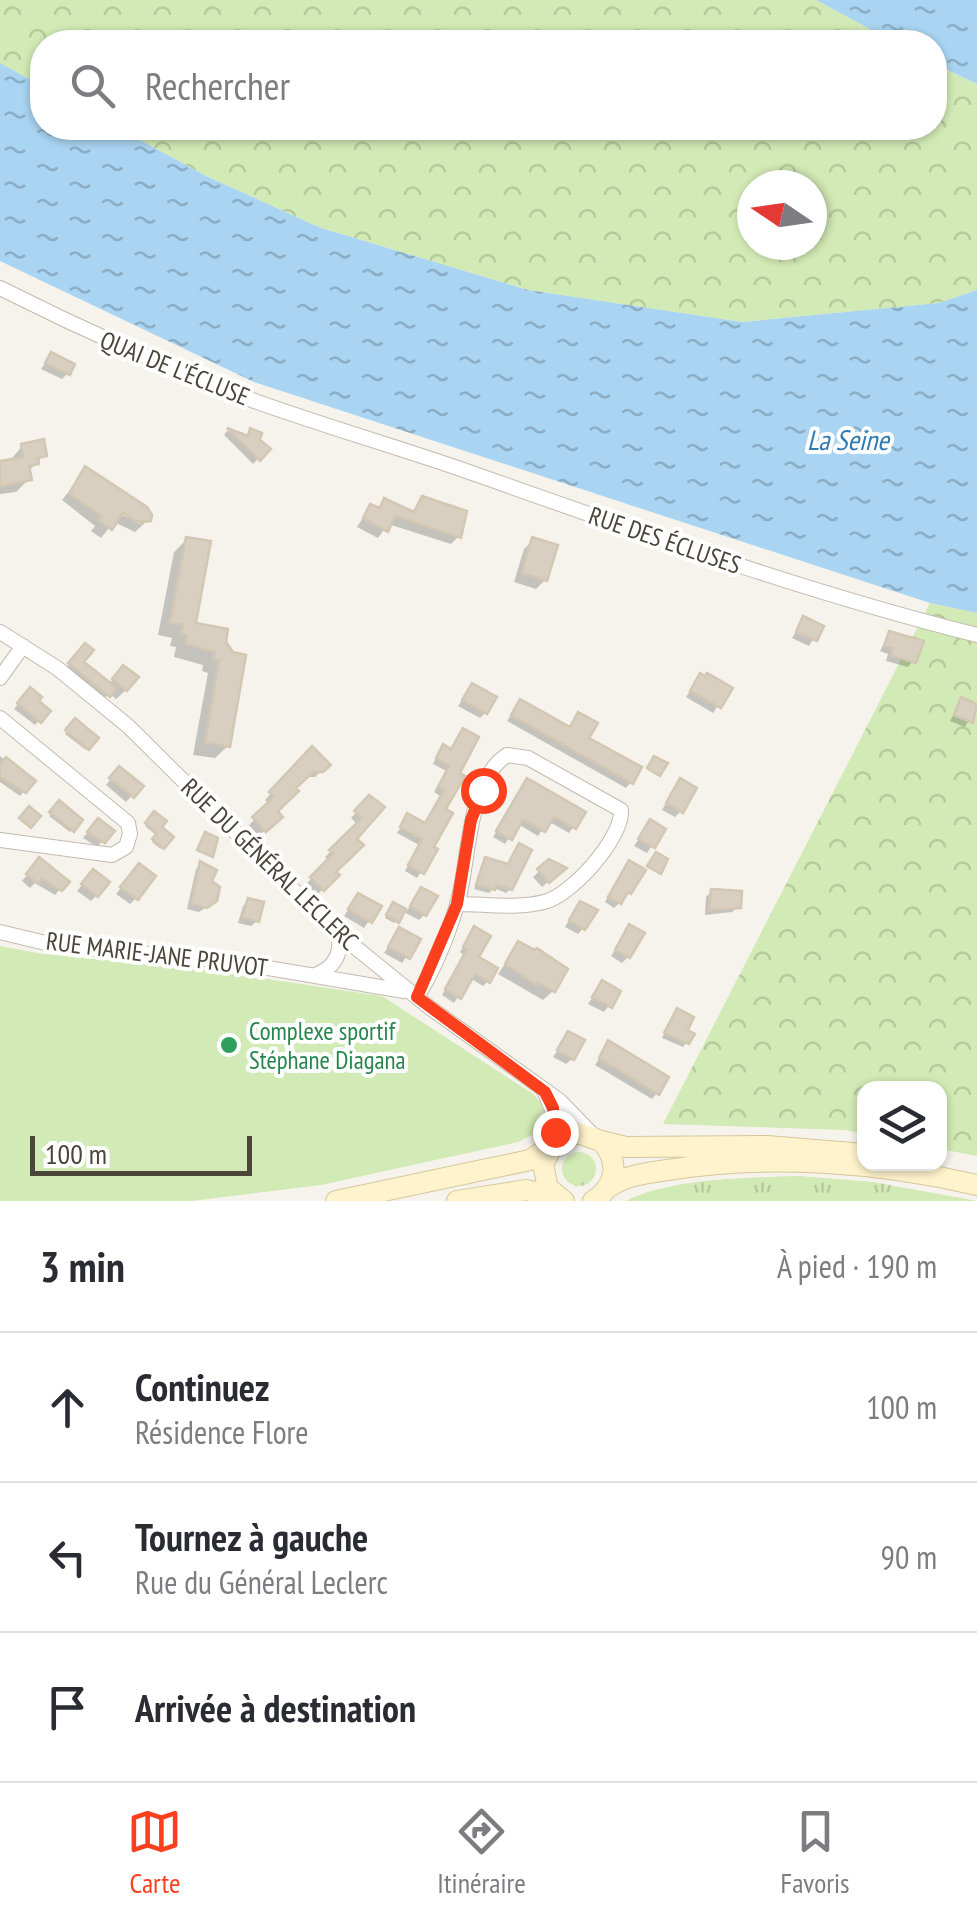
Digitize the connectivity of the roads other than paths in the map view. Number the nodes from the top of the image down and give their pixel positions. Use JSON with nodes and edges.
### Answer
{"nodes":[{"id":1,"x":0,"y":288,"type":"edge"},
{"id":2,"x":356,"y":436,"type":"joint"},
{"id":3,"x":0,"y":632,"type":"edge"},
{"id":4,"x":977,"y":635,"type":"edge"},
{"id":5,"x":23,"y":646,"type":"junction"},
{"id":6,"x":0,"y":678,"type":"edge"},
{"id":7,"x":0,"y":718,"type":"edge"},
{"id":8,"x":0,"y":840,"type":"edge"},
{"id":9,"x":457,"y":904,"type":"junction"},
{"id":10,"x":0,"y":932,"type":"edge"},
{"id":11,"x":338,"y":934,"type":"junction"},
{"id":12,"x":315,"y":976,"type":"junction"},
{"id":13,"x":414,"y":995,"type":"junction"},
{"id":14,"x":545,"y":1092,"type":"junction"},
{"id":15,"x":598,"y":1139,"type":"junction"},
{"id":16,"x":552,"y":1145,"type":"junction"},
{"id":17,"x":857,"y":1153,"type":"edge"},
{"id":18,"x":947,"y":1168,"type":"edge"},
{"id":19,"x":977,"y":1174,"type":"edge"},
{"id":20,"x":977,"y":1185,"type":"edge"},
{"id":21,"x":601,"y":1194,"type":"edge"},
{"id":22,"x":560,"y":1198,"type":"edge"},
{"id":23,"x":336,"y":1201,"type":"edge"},
{"id":24,"x":457,"y":1201,"type":"edge"}],
"edges":[{"from":1,"to":2,"type":"street","name":"QUAI DE L'ÉCLUSE"},
{"from":2,"to":4,"type":"street","name":"RUE DES ÉCLUSES"},
{"from":3,"to":5,"type":"street","name":"RUE DU GÉNÉRAL LECLERC"},
{"from":5,"to":6,"type":"street"},
{"from":5,"to":11,"type":"street","name":"RUE DU GÉNÉRAL LECLERC"},
{"from":7,"to":8,"type":"street"},
{"from":9,"to":9,"type":"street"},
{"from":9,"to":13,"type":"street"},
{"from":10,"to":12,"type":"street","name":"RUE MARIE-JANE PRUVOT"},
{"from":11,"to":12,"type":"street"},
{"from":11,"to":13,"type":"street","name":"RUE DU GÉNÉRAL LECLERC"},
{"from":12,"to":13,"type":"street","name":"RUE MARIE-JANE PRUVOT"},
{"from":13,"to":14,"type":"street","name":"RUE DU GÉNÉRAL LECLERC"},
{"from":14,"to":15,"type":"street","name":"RUE DU GÉNÉRAL LECLERC"},
{"from":14,"to":16,"type":"street"},
{"from":15,"to":16,"type":"main road"},
{"from":15,"to":17,"type":"main road"},
{"from":15,"to":21,"type":"main road"},
{"from":16,"to":22,"type":"main road"},
{"from":16,"to":23,"type":"main road"},
{"from":18,"to":19,"type":"main road"},
{"from":20,"to":21,"type":"main road"},
{"from":22,"to":24,"type":"main road"}]}
